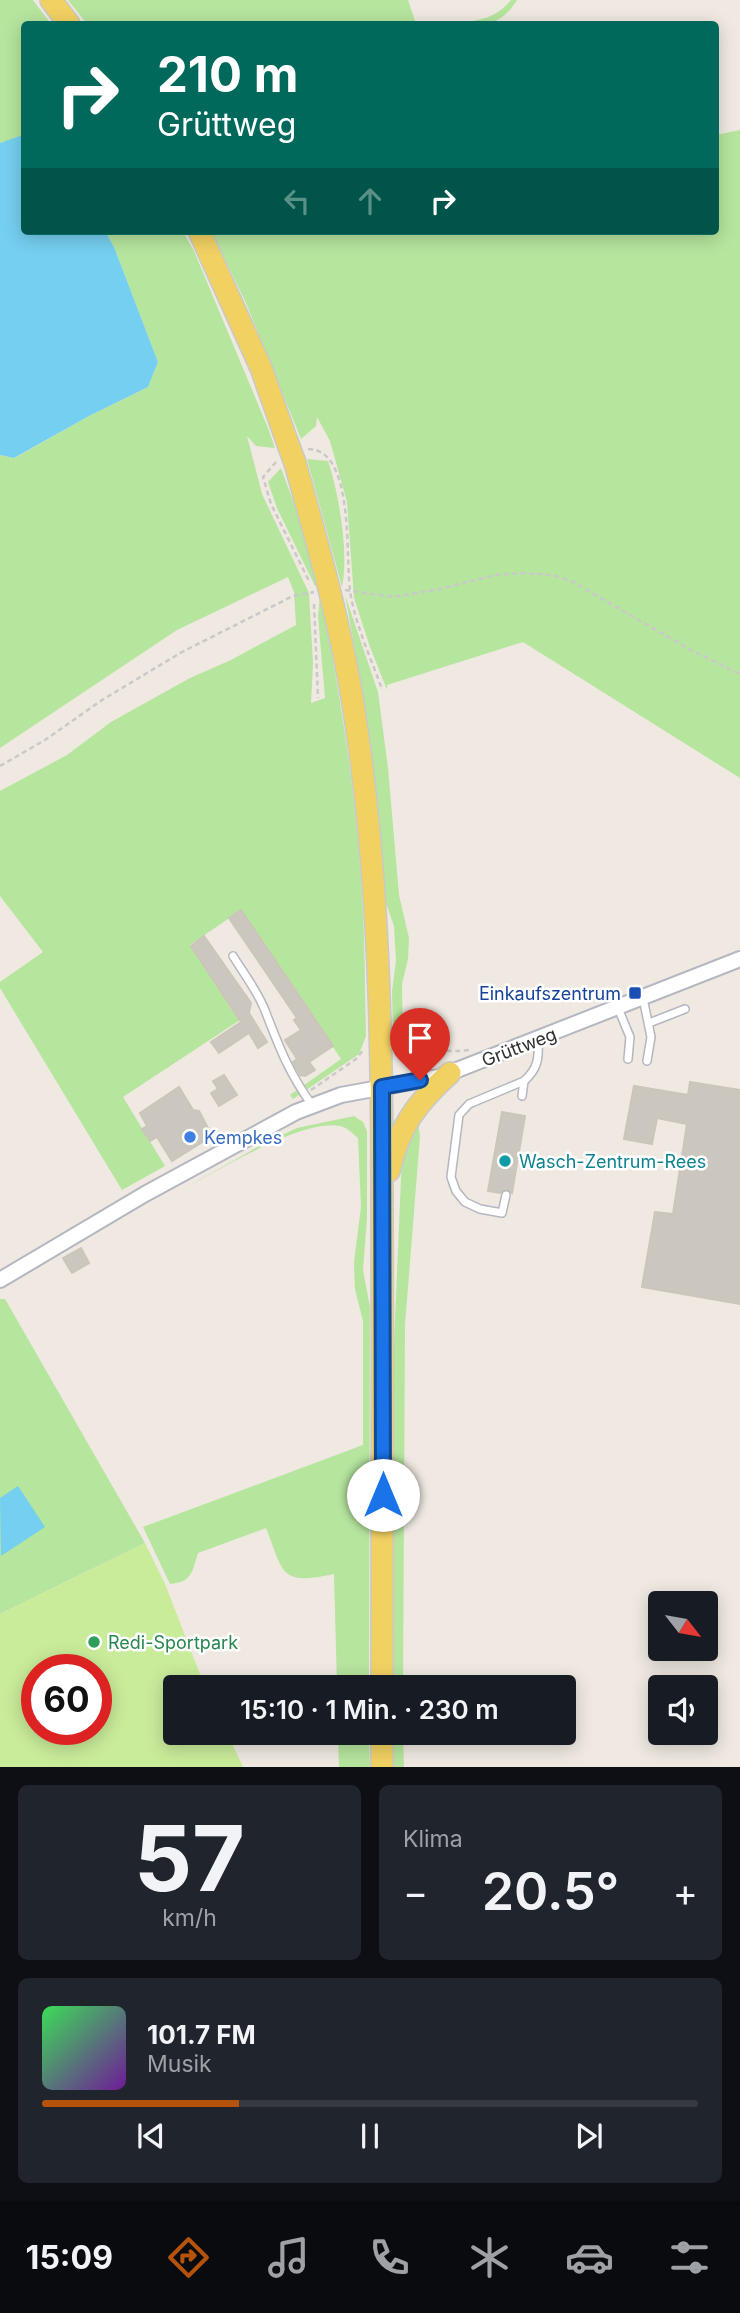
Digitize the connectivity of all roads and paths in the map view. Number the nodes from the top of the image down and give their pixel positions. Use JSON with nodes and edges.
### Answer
{"nodes":[{"id":1,"x":51,"y":0,"type":"edge"},
{"id":2,"x":67,"y":21,"type":"edge"},
{"id":3,"x":201,"y":235,"type":"edge"},
{"id":4,"x":331,"y":592,"type":"junction"},
{"id":5,"x":740,"y":674,"type":"edge"},
{"id":6,"x":0,"y":766,"type":"edge"},
{"id":7,"x":233,"y":956,"type":"dead end"},
{"id":8,"x":740,"y":959,"type":"edge"},
{"id":9,"x":643,"y":998,"type":"junction"},
{"id":10,"x":618,"y":1008,"type":"junction"},
{"id":11,"x":685,"y":1009,"type":"dead end"},
{"id":12,"x":649,"y":1023,"type":"junction"},
{"id":13,"x":538,"y":1040,"type":"junction"},
{"id":14,"x":628,"y":1059,"type":"dead end"},
{"id":15,"x":647,"y":1061,"type":"dead end"},
{"id":16,"x":450,"y":1073,"type":"junction"},
{"id":17,"x":524,"y":1081,"type":"junction"},
{"id":18,"x":382,"y":1087,"type":"junction"},
{"id":19,"x":522,"y":1096,"type":"dead end"},
{"id":20,"x":313,"y":1105,"type":"junction"},
{"id":21,"x":506,"y":1195,"type":"dead end"},
{"id":22,"x":382,"y":1201,"type":"junction"},
{"id":23,"x":0,"y":1280,"type":"edge"},
{"id":24,"x":382,"y":1675,"type":"edge"},
{"id":25,"x":382,"y":1745,"type":"edge"},
{"id":26,"x":382,"y":1767,"type":"edge"}],
"edges":[{"from":1,"to":2,"type":"main road"},
{"from":3,"to":4,"type":"main road"},
{"from":4,"to":5,"type":"path"},
{"from":4,"to":6,"type":"path"},
{"from":4,"to":18,"type":"main road"},
{"from":7,"to":20,"type":"lane"},
{"from":8,"to":9,"type":"street","name":"Grüttweg"},
{"from":9,"to":10,"type":"street","name":"Grüttweg"},
{"from":9,"to":12,"type":"lane"},
{"from":10,"to":13,"type":"street","name":"Grüttweg"},
{"from":10,"to":14,"type":"lane"},
{"from":11,"to":12,"type":"lane"},
{"from":12,"to":15,"type":"lane"},
{"from":13,"to":16,"type":"street","name":"Grüttweg"},
{"from":13,"to":17,"type":"lane"},
{"from":16,"to":18,"type":"street","name":"Grüttweg"},
{"from":16,"to":22,"type":"main road"},
{"from":17,"to":19,"type":"lane"},
{"from":17,"to":21,"type":"lane"},
{"from":18,"to":20,"type":"street","name":"Grüttweg"},
{"from":18,"to":22,"type":"main road"},
{"from":20,"to":23,"type":"street","name":"Grüttweg"},
{"from":22,"to":24,"type":"main road"},
{"from":25,"to":26,"type":"main road"}]}
